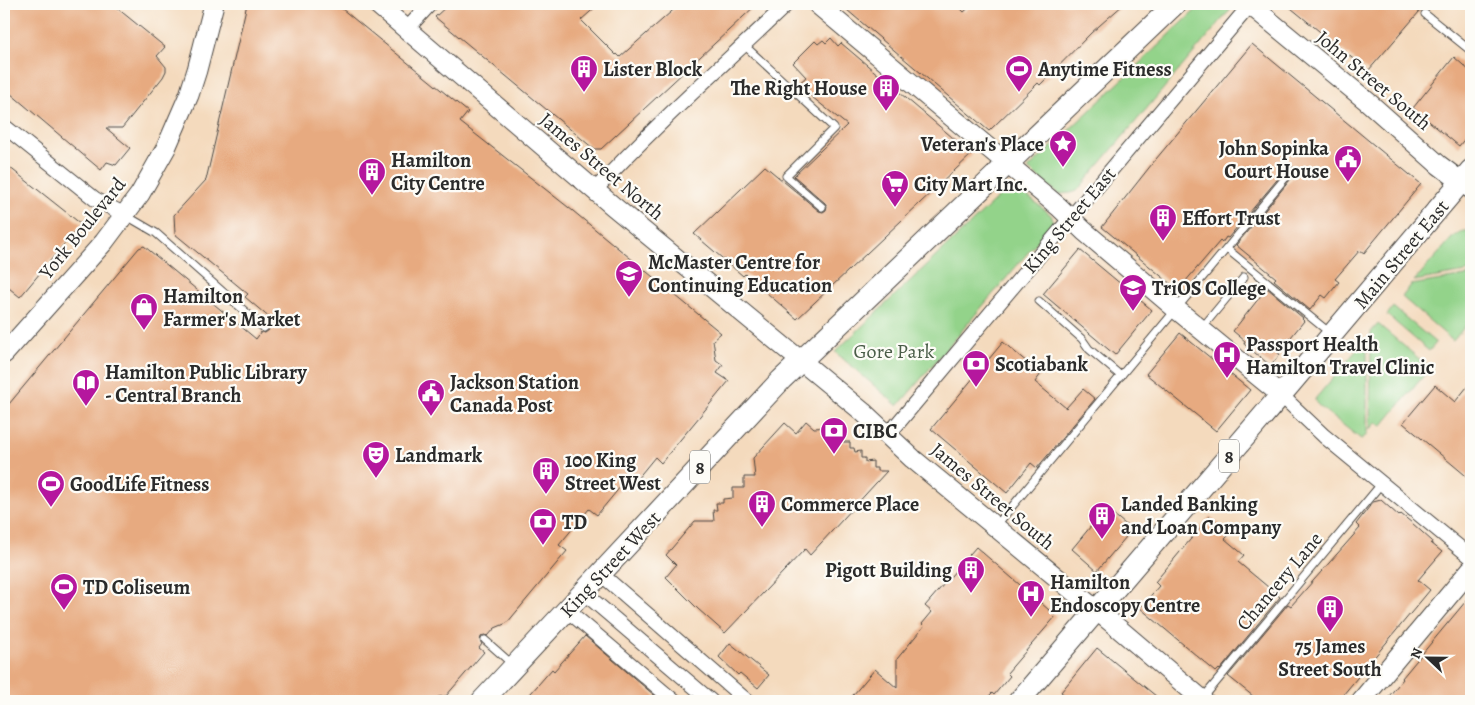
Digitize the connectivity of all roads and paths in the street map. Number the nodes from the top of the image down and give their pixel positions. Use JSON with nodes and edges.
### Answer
{"nodes":[{"id":1,"x":214,"y":4,"type":"edge"},
{"id":2,"x":377,"y":4,"type":"edge"},
{"id":3,"x":430,"y":4,"type":"edge"},
{"id":4,"x":788,"y":4,"type":"edge"},
{"id":5,"x":816,"y":4,"type":"edge"},
{"id":6,"x":1175,"y":4,"type":"edge"},
{"id":7,"x":1249,"y":4,"type":"edge"},
{"id":8,"x":1425,"y":14,"type":"dead end"},
{"id":9,"x":407,"y":29,"type":"junction"},
{"id":10,"x":744,"y":45,"type":"junction"},
{"id":11,"x":1471,"y":51,"type":"edge"},
{"id":12,"x":4,"y":126,"type":"edge"},
{"id":13,"x":1008,"y":164,"type":"junction"},
{"id":14,"x":1291,"y":171,"type":"dead end"},
{"id":15,"x":1468,"y":180,"type":"edge"},
{"id":16,"x":595,"y":190,"type":"junction"},
{"id":17,"x":822,"y":207,"type":"dead end"},
{"id":18,"x":125,"y":215,"type":"junction"},
{"id":19,"x":1070,"y":218,"type":"junction"},
{"id":20,"x":1227,"y":249,"type":"junction"},
{"id":21,"x":1244,"y":277,"type":"dead end"},
{"id":22,"x":1040,"y":301,"type":"dead end"},
{"id":23,"x":1176,"y":309,"type":"junction"},
{"id":24,"x":264,"y":328,"type":"dead end"},
{"id":25,"x":1201,"y":329,"type":"junction"},
{"id":26,"x":1332,"y":334,"type":"junction"},
{"id":27,"x":4,"y":354,"type":"edge"},
{"id":28,"x":801,"y":361,"type":"junction"},
{"id":29,"x":1122,"y":376,"type":"junction"},
{"id":30,"x":1282,"y":395,"type":"junction"},
{"id":31,"x":888,"y":435,"type":"junction"},
{"id":32,"x":1382,"y":484,"type":"junction"},
{"id":33,"x":995,"y":527,"type":"junction"},
{"id":34,"x":1471,"y":556,"type":"edge"},
{"id":35,"x":1471,"y":569,"type":"edge"},
{"id":36,"x":601,"y":574,"type":"junction"},
{"id":37,"x":583,"y":592,"type":"junction"},
{"id":38,"x":567,"y":610,"type":"junction"},
{"id":39,"x":1096,"y":610,"type":"junction"},
{"id":40,"x":485,"y":640,"type":"dead end"},
{"id":41,"x":514,"y":666,"type":"junction"},
{"id":42,"x":1203,"y":700,"type":"edge"},
{"id":43,"x":482,"y":701,"type":"edge"},
{"id":44,"x":674,"y":701,"type":"edge"},
{"id":45,"x":711,"y":701,"type":"edge"},
{"id":46,"x":747,"y":701,"type":"edge"},
{"id":47,"x":1019,"y":701,"type":"edge"},
{"id":48,"x":1360,"y":701,"type":"edge"}],
"edges":[{"from":1,"to":18,"type":"main road","name":"York Boulevard"},
{"from":2,"to":9,"type":"main road","name":"James Street North"},
{"from":3,"to":9,"type":"street"},
{"from":4,"to":10,"type":"street"},
{"from":5,"to":13,"type":"main road"},
{"from":6,"to":13,"type":"main road","number":"8"},
{"from":7,"to":15,"type":"main road","name":"John Street South"},
{"from":7,"to":19,"type":"street","name":"King Street East"},
{"from":8,"to":11,"type":"lane"},
{"from":9,"to":16,"type":"main road","name":"James Street North"},
{"from":10,"to":16,"type":"street"},
{"from":10,"to":17,"type":"lane"},
{"from":12,"to":18,"type":"street"},
{"from":13,"to":19,"type":"main road"},
{"from":13,"to":28,"type":"main road","number":"8"},
{"from":14,"to":20,"type":"lane"},
{"from":15,"to":26,"type":"main road","name":"Main Street East","number":"8"},
{"from":16,"to":28,"type":"main road","name":"James Street North"},
{"from":18,"to":24,"type":"lane"},
{"from":18,"to":27,"type":"main road","name":"York Boulevard"},
{"from":19,"to":23,"type":"main road"},
{"from":19,"to":31,"type":"street","name":"King Street East"},
{"from":20,"to":23,"type":"lane"},
{"from":20,"to":26,"type":"lane"},
{"from":21,"to":25,"type":"lane"},
{"from":22,"to":29,"type":"lane"},
{"from":23,"to":25,"type":"main road"},
{"from":23,"to":29,"type":"lane"},
{"from":25,"to":30,"type":"main road"},
{"from":26,"to":30,"type":"main road","name":"Main Street East","number":"8"},
{"from":28,"to":31,"type":"main road","name":"James Street South"},
{"from":28,"to":36,"type":"main road","name":"King Street West","number":"8"},
{"from":29,"to":33,"type":"lane"},
{"from":30,"to":32,"type":"street"},
{"from":30,"to":39,"type":"main road","name":"Main Street East","number":"8"},
{"from":31,"to":33,"type":"main road","name":"James Street South"},
{"from":32,"to":34,"type":"street"},
{"from":32,"to":42,"type":"lane","name":"Chancery Lane"},
{"from":33,"to":39,"type":"main road","name":"James Street South"},
{"from":35,"to":48,"type":"main road"},
{"from":36,"to":37,"type":"main road","name":"King Street West","number":"8"},
{"from":36,"to":46,"type":"street"},
{"from":37,"to":38,"type":"main road","name":"King Street West","number":"8"},
{"from":37,"to":45,"type":"street"},
{"from":38,"to":41,"type":"main road","name":"King Street West","number":"8"},
{"from":38,"to":44,"type":"street"},
{"from":39,"to":42,"type":"main road","name":"James Street South"},
{"from":39,"to":47,"type":"main road","number":"8"},
{"from":40,"to":41,"type":"lane"},
{"from":41,"to":43,"type":"main road","name":"King Street West","number":"8"}]}
